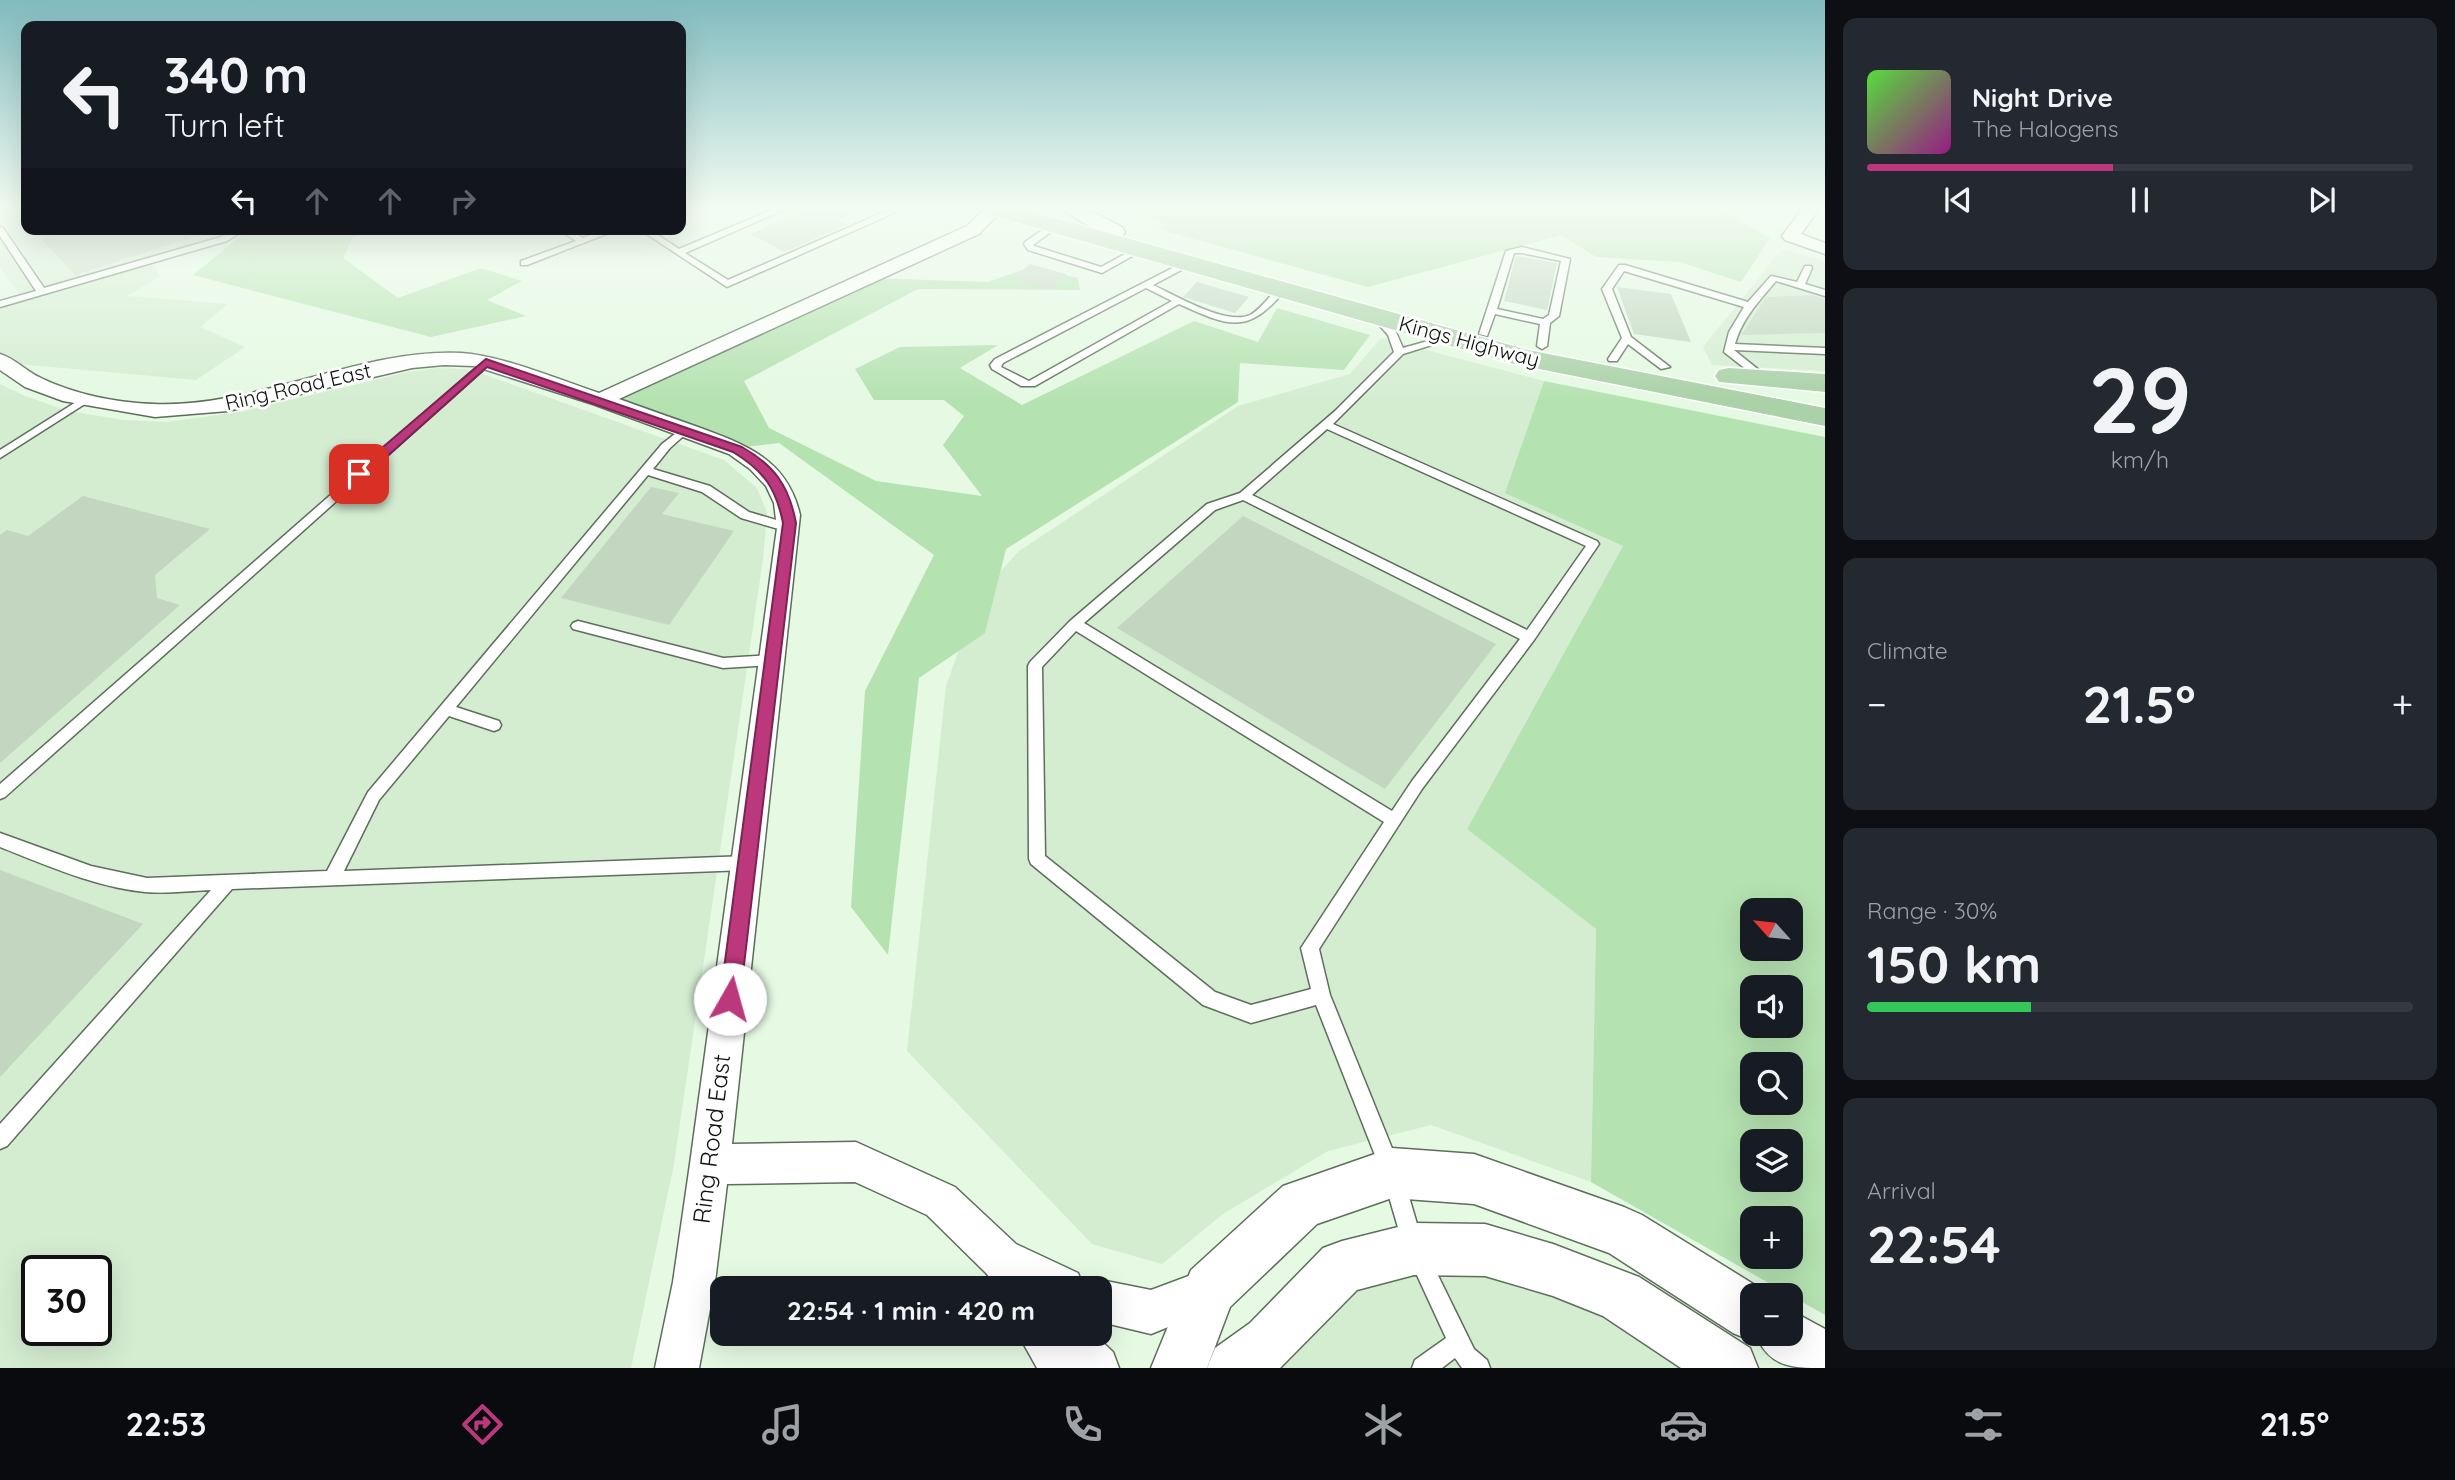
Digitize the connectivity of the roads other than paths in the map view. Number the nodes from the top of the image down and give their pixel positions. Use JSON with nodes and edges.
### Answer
{"nodes":[{"id":1,"x":29,"y":273,"type":"edge"},
{"id":2,"x":109,"y":273,"type":"edge"},
{"id":3,"x":710,"y":273,"type":"edge"},
{"id":4,"x":753,"y":273,"type":"edge"},
{"id":5,"x":879,"y":273,"type":"edge"},
{"id":6,"x":1171,"y":273,"type":"edge"},
{"id":7,"x":1218,"y":273,"type":"edge"},
{"id":8,"x":1257,"y":273,"type":"edge"},
{"id":9,"x":1503,"y":273,"type":"edge"},
{"id":10,"x":1563,"y":273,"type":"edge"},
{"id":11,"x":1618,"y":273,"type":"edge"},
{"id":12,"x":1641,"y":273,"type":"edge"},
{"id":13,"x":1806,"y":273,"type":"edge"},
{"id":14,"x":1148,"y":286,"type":"junction"},
{"id":15,"x":1800,"y":286,"type":"junction"},
{"id":16,"x":1280,"y":290,"type":"junction"},
{"id":17,"x":42,"y":292,"type":"junction"},
{"id":18,"x":1825,"y":293,"type":"edge"},
{"id":19,"x":1180,"y":300,"type":"junction"},
{"id":20,"x":0,"y":304,"type":"edge"},
{"id":21,"x":1750,"y":306,"type":"junction"},
{"id":22,"x":1378,"y":318,"type":"junction"},
{"id":23,"x":1488,"y":322,"type":"junction"},
{"id":24,"x":1543,"y":334,"type":"junction"},
{"id":25,"x":1449,"y":338,"type":"junction"},
{"id":26,"x":1729,"y":347,"type":"junction"},
{"id":27,"x":1620,"y":349,"type":"junction"},
{"id":28,"x":1825,"y":351,"type":"edge"},
{"id":29,"x":1399,"y":352,"type":"junction"},
{"id":30,"x":0,"y":360,"type":"edge"},
{"id":31,"x":486,"y":362,"type":"junction"},
{"id":32,"x":1765,"y":379,"type":"junction"},
{"id":33,"x":1825,"y":383,"type":"edge"},
{"id":34,"x":84,"y":400,"type":"junction"},
{"id":35,"x":600,"y":400,"type":"junction"},
{"id":36,"x":1825,"y":417,"type":"edge"},
{"id":37,"x":1326,"y":425,"type":"junction"},
{"id":38,"x":684,"y":430,"type":"junction"},
{"id":39,"x":0,"y":455,"type":"edge"},
{"id":40,"x":646,"y":470,"type":"junction"},
{"id":41,"x":1244,"y":496,"type":"junction"},
{"id":42,"x":789,"y":528,"type":"junction"},
{"id":43,"x":1075,"y":624,"type":"junction"},
{"id":44,"x":578,"y":626,"type":"dead end"},
{"id":45,"x":1529,"y":637,"type":"junction"},
{"id":46,"x":773,"y":660,"type":"junction"},
{"id":47,"x":445,"y":709,"type":"junction"},
{"id":48,"x":494,"y":725,"type":"dead end"},
{"id":49,"x":0,"y":793,"type":"edge"},
{"id":50,"x":1394,"y":820,"type":"junction"},
{"id":51,"x":0,"y":840,"type":"edge"},
{"id":52,"x":747,"y":863,"type":"junction"},
{"id":53,"x":332,"y":878,"type":"junction"},
{"id":54,"x":228,"y":882,"type":"junction"},
{"id":55,"x":1321,"y":995,"type":"junction"},
{"id":56,"x":0,"y":1139,"type":"edge"},
{"id":57,"x":710,"y":1164,"type":"junction"},
{"id":58,"x":1392,"y":1173,"type":"junction"},
{"id":59,"x":1415,"y":1249,"type":"junction"},
{"id":60,"x":1012,"y":1276,"type":"edge"},
{"id":61,"x":1210,"y":1289,"type":"junction"},
{"id":62,"x":1112,"y":1303,"type":"edge"},
{"id":63,"x":1740,"y":1306,"type":"edge"},
{"id":64,"x":1459,"y":1342,"type":"junction"},
{"id":65,"x":1048,"y":1346,"type":"edge"},
{"id":66,"x":1075,"y":1346,"type":"edge"},
{"id":67,"x":1802,"y":1346,"type":"edge"},
{"id":68,"x":1825,"y":1360,"type":"edge"},
{"id":69,"x":677,"y":1368,"type":"edge"},
{"id":70,"x":1063,"y":1368,"type":"edge"},
{"id":71,"x":1097,"y":1368,"type":"edge"},
{"id":72,"x":1179,"y":1368,"type":"edge"},
{"id":73,"x":1235,"y":1368,"type":"edge"},
{"id":74,"x":1423,"y":1368,"type":"edge"},
{"id":75,"x":1479,"y":1368,"type":"edge"},
{"id":76,"x":1730,"y":1368,"type":"edge"}],
"edges":[{"from":1,"to":17,"type":"lane"},
{"from":2,"to":17,"type":"lane"},
{"from":3,"to":4,"type":"lane"},
{"from":5,"to":35,"type":"street"},
{"from":6,"to":14,"type":"lane"},
{"from":7,"to":16,"type":"main road","name":"Kings Highway"},
{"from":8,"to":23,"type":"main road","name":"Kings Highway"},
{"from":9,"to":23,"type":"lane"},
{"from":10,"to":24,"type":"lane"},
{"from":11,"to":27,"type":"lane"},
{"from":12,"to":21,"type":"lane"},
{"from":13,"to":15,"type":"lane"},
{"from":14,"to":19,"type":"lane"},
{"from":14,"to":19,"type":"lane"},
{"from":15,"to":18,"type":"lane"},
{"from":15,"to":21,"type":"lane"},
{"from":16,"to":19,"type":"lane"},
{"from":16,"to":22,"type":"main road","name":"Kings Highway"},
{"from":17,"to":20,"type":"lane"},
{"from":21,"to":26,"type":"lane"},
{"from":22,"to":25,"type":"main road","name":"Kings Highway"},
{"from":22,"to":29,"type":"lane"},
{"from":23,"to":24,"type":"main road","name":"Kings Highway"},
{"from":24,"to":27,"type":"main road","name":"Kings Highway"},
{"from":25,"to":29,"type":"lane"},
{"from":25,"to":36,"type":"main road","name":"Kings Highway"},
{"from":26,"to":28,"type":"lane"},
{"from":26,"to":32,"type":"lane"},
{"from":27,"to":32,"type":"main road","name":"Kings Highway"},
{"from":29,"to":37,"type":"lane"},
{"from":30,"to":34,"type":"street","name":"Ring Road East"},
{"from":31,"to":34,"type":"street","name":"Ring Road East"},
{"from":31,"to":35,"type":"street","name":"Ring Road East"},
{"from":31,"to":49,"type":"lane"},
{"from":32,"to":33,"type":"main road","name":"Kings Highway"},
{"from":34,"to":39,"type":"lane"},
{"from":35,"to":38,"type":"street","name":"Ring Road East"},
{"from":37,"to":41,"type":"lane"},
{"from":37,"to":45,"type":"lane"},
{"from":38,"to":40,"type":"lane"},
{"from":38,"to":42,"type":"street","name":"Ring Road East"},
{"from":40,"to":42,"type":"lane"},
{"from":40,"to":47,"type":"lane"},
{"from":41,"to":43,"type":"lane"},
{"from":41,"to":45,"type":"lane"},
{"from":42,"to":46,"type":"street","name":"Ring Road East"},
{"from":43,"to":50,"type":"lane"},
{"from":43,"to":55,"type":"lane"},
{"from":44,"to":46,"type":"lane"},
{"from":45,"to":50,"type":"lane"},
{"from":46,"to":52,"type":"street","name":"Ring Road East"},
{"from":47,"to":48,"type":"lane"},
{"from":47,"to":53,"type":"lane"},
{"from":50,"to":55,"type":"lane"},
{"from":51,"to":54,"type":"lane"},
{"from":52,"to":53,"type":"lane"},
{"from":52,"to":57,"type":"street","name":"Ring Road East"},
{"from":53,"to":54,"type":"lane"},
{"from":54,"to":56,"type":"lane"},
{"from":55,"to":58,"type":"lane"},
{"from":57,"to":60,"type":"street"},
{"from":57,"to":69,"type":"street","name":"Ring Road East"},
{"from":58,"to":59,"type":"lane"},
{"from":58,"to":61,"type":"street"},
{"from":58,"to":63,"type":"street"},
{"from":59,"to":64,"type":"lane"},
{"from":59,"to":73,"type":"street"},
{"from":59,"to":76,"type":"street"},
{"from":61,"to":62,"type":"street"},
{"from":61,"to":72,"type":"street"},
{"from":64,"to":74,"type":"lane"},
{"from":64,"to":75,"type":"lane"},
{"from":65,"to":70,"type":"street"},
{"from":66,"to":71,"type":"street"},
{"from":67,"to":68,"type":"street"}]}
